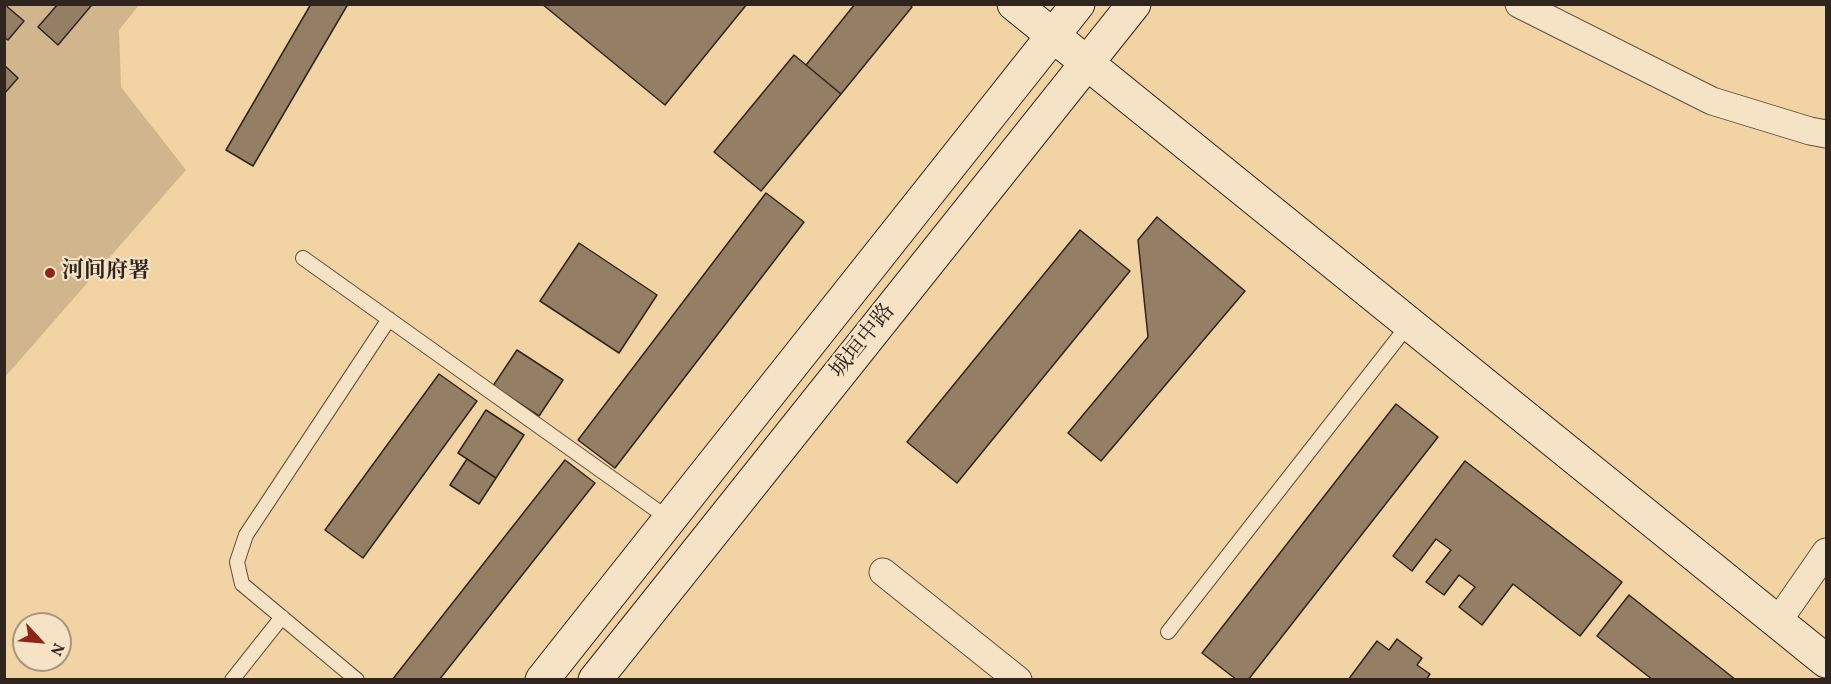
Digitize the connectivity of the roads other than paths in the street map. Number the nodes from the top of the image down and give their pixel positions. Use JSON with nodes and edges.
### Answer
{"nodes":[{"id":1,"x":1014,"y":4,"type":"edge"},
{"id":2,"x":1078,"y":4,"type":"edge"},
{"id":3,"x":1134,"y":4,"type":"edge"},
{"id":4,"x":1519,"y":4,"type":"edge"},
{"id":5,"x":1053,"y":36,"type":"junction"},
{"id":6,"x":1087,"y":63,"type":"junction"},
{"id":7,"x":1827,"y":134,"type":"edge"},
{"id":8,"x":303,"y":258,"type":"dead end"},
{"id":9,"x":389,"y":319,"type":"junction"},
{"id":10,"x":1409,"y":324,"type":"junction"},
{"id":11,"x":669,"y":519,"type":"junction"},
{"id":12,"x":1827,"y":552,"type":"edge"},
{"id":13,"x":883,"y":572,"type":"dead end"},
{"id":14,"x":282,"y":617,"type":"junction"},
{"id":15,"x":1778,"y":621,"type":"junction"},
{"id":16,"x":1168,"y":632,"type":"dead end"},
{"id":17,"x":1827,"y":661,"type":"edge"},
{"id":18,"x":232,"y":680,"type":"edge"},
{"id":19,"x":357,"y":680,"type":"edge"},
{"id":20,"x":542,"y":680,"type":"edge"},
{"id":21,"x":595,"y":680,"type":"edge"},
{"id":22,"x":1018,"y":680,"type":"edge"}],
"edges":[{"from":1,"to":5,"type":"main road"},
{"from":2,"to":5,"type":"main road","name":"城垣中路"},
{"from":3,"to":6,"type":"main road","name":"城垣中路"},
{"from":4,"to":7,"type":"street"},
{"from":5,"to":6,"type":"main road"},
{"from":5,"to":11,"type":"main road","name":"城垣中路"},
{"from":6,"to":10,"type":"main road"},
{"from":6,"to":21,"type":"main road","name":"城垣中路"},
{"from":8,"to":9,"type":"lane"},
{"from":9,"to":11,"type":"lane"},
{"from":9,"to":14,"type":"lane"},
{"from":10,"to":15,"type":"main road"},
{"from":10,"to":16,"type":"lane"},
{"from":11,"to":20,"type":"main road","name":"城垣中路"},
{"from":12,"to":15,"type":"street"},
{"from":13,"to":22,"type":"street"},
{"from":14,"to":18,"type":"lane"},
{"from":14,"to":19,"type":"lane"},
{"from":15,"to":17,"type":"main road"}]}
